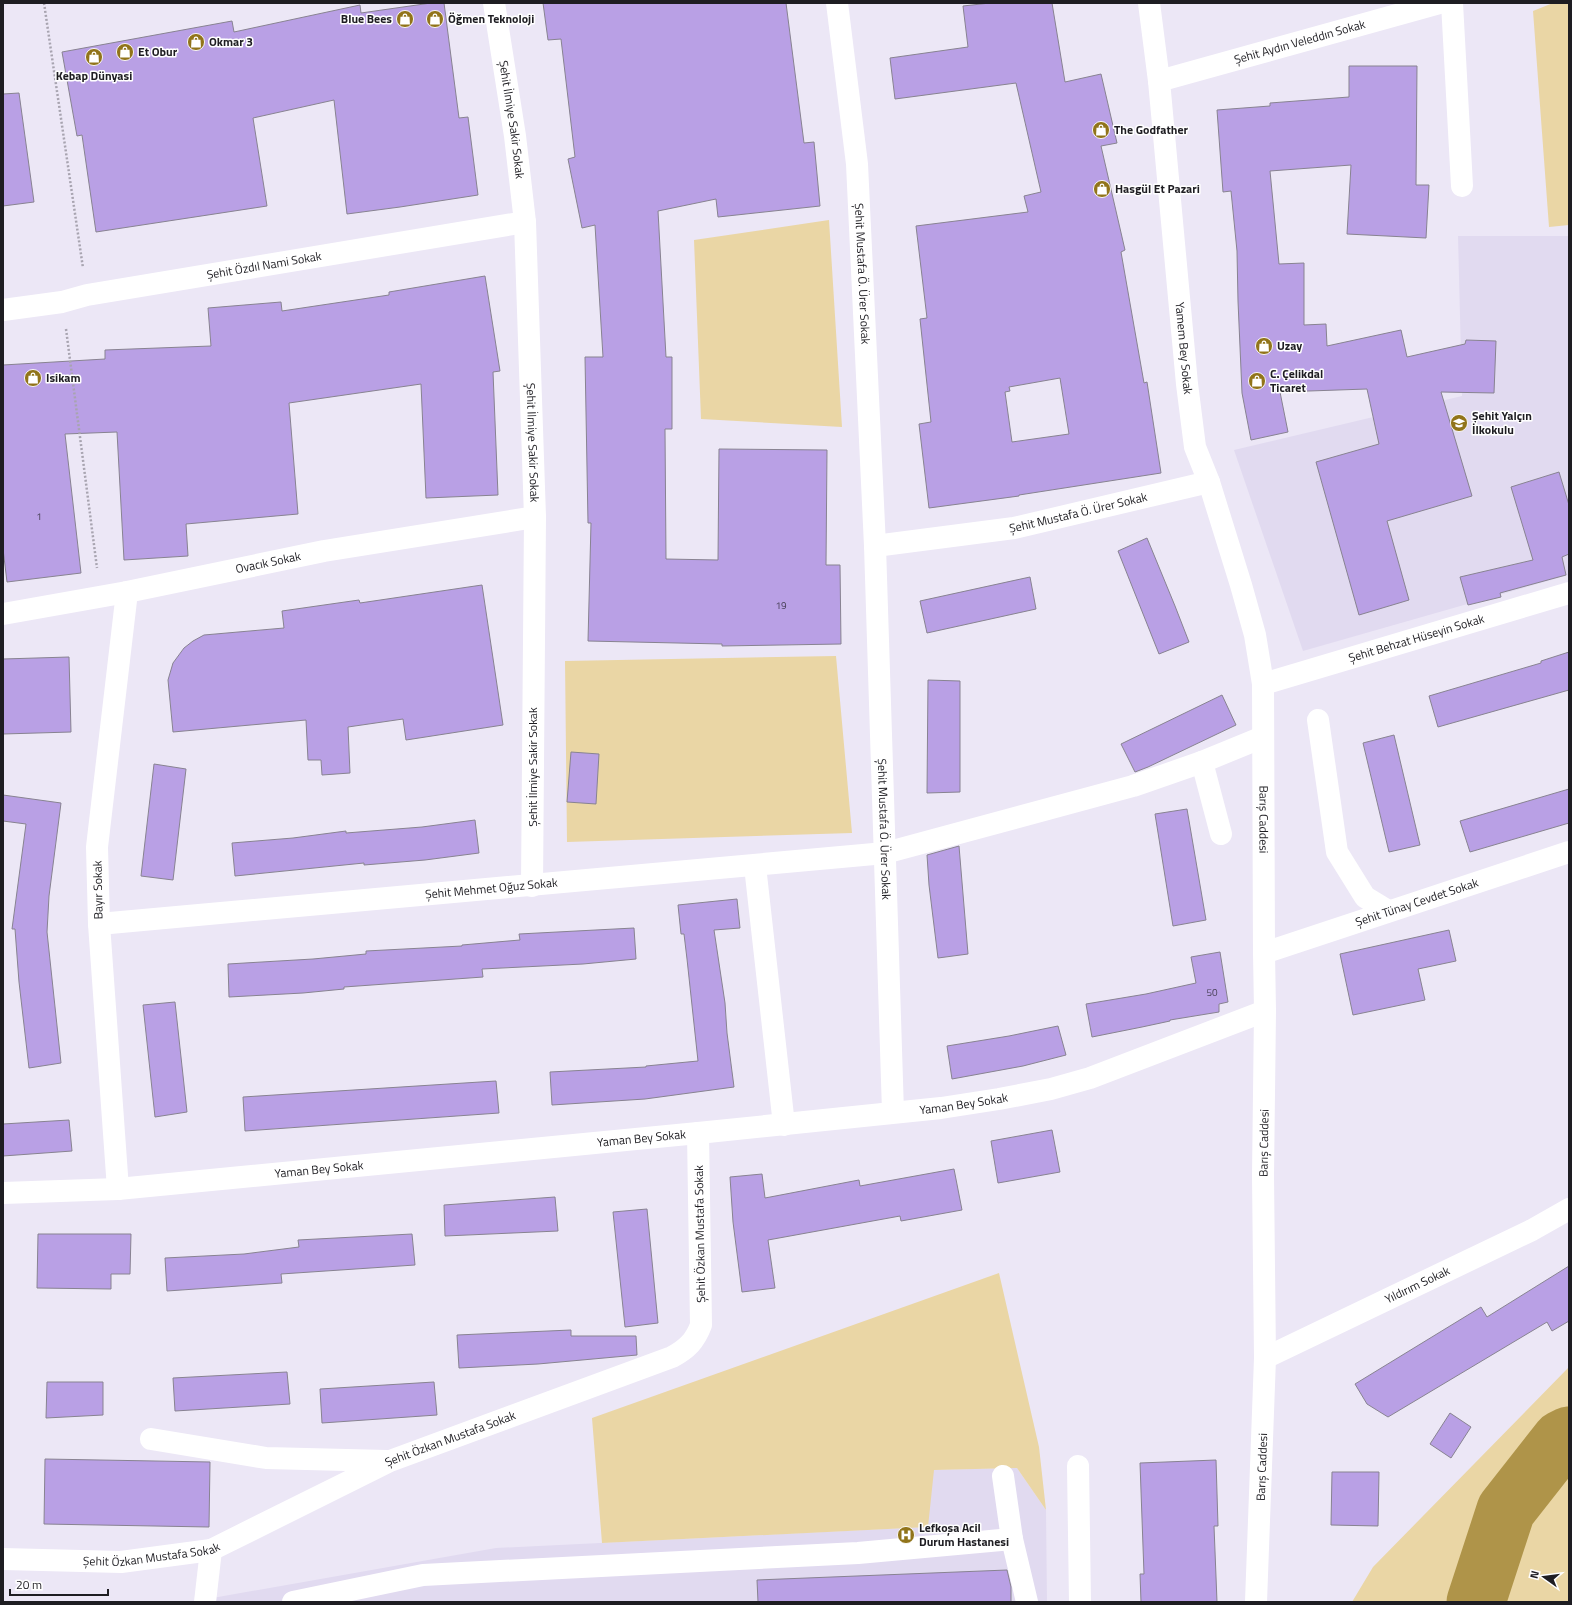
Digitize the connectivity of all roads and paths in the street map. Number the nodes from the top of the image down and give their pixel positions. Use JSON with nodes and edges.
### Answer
{"nodes":[{"id":1,"x":44,"y":3,"type":"edge"},
{"id":2,"x":494,"y":3,"type":"edge"},
{"id":3,"x":837,"y":3,"type":"edge"},
{"id":4,"x":1149,"y":3,"type":"edge"},
{"id":5,"x":1440,"y":3,"type":"edge"},
{"id":6,"x":1452,"y":3,"type":"edge"},
{"id":7,"x":1159,"y":81,"type":"junction"},
{"id":8,"x":1462,"y":186,"type":"dead end"},
{"id":9,"x":525,"y":222,"type":"junction"},
{"id":10,"x":87,"y":296,"type":"junction"},
{"id":11,"x":62,"y":302,"type":"junction"},
{"id":12,"x":3,"y":310,"type":"edge"},
{"id":13,"x":1209,"y":482,"type":"junction"},
{"id":14,"x":535,"y":516,"type":"junction"},
{"id":15,"x":875,"y":546,"type":"junction"},
{"id":16,"x":128,"y":592,"type":"junction"},
{"id":17,"x":1569,"y":593,"type":"edge"},
{"id":18,"x":101,"y":596,"type":"junction"},
{"id":19,"x":3,"y":614,"type":"edge"},
{"id":20,"x":1263,"y":684,"type":"junction"},
{"id":21,"x":1318,"y":720,"type":"dead end"},
{"id":22,"x":1263,"y":737,"type":"junction"},
{"id":23,"x":1202,"y":762,"type":"junction"},
{"id":24,"x":1221,"y":834,"type":"dead end"},
{"id":25,"x":1569,"y":852,"type":"edge"},
{"id":26,"x":885,"y":853,"type":"junction"},
{"id":27,"x":755,"y":866,"type":"junction"},
{"id":28,"x":532,"y":886,"type":"junction"},
{"id":29,"x":1388,"y":911,"type":"junction"},
{"id":30,"x":99,"y":924,"type":"junction"},
{"id":31,"x":1264,"y":953,"type":"junction"},
{"id":32,"x":1265,"y":1011,"type":"junction"},
{"id":33,"x":893,"y":1112,"type":"junction"},
{"id":34,"x":784,"y":1125,"type":"junction"},
{"id":35,"x":698,"y":1134,"type":"junction"},
{"id":36,"x":118,"y":1189,"type":"junction"},
{"id":37,"x":3,"y":1193,"type":"edge"},
{"id":38,"x":1569,"y":1210,"type":"edge"},
{"id":39,"x":1265,"y":1358,"type":"junction"},
{"id":40,"x":151,"y":1439,"type":"dead end"},
{"id":41,"x":390,"y":1461,"type":"junction"},
{"id":42,"x":1078,"y":1466,"type":"dead end"},
{"id":43,"x":1003,"y":1476,"type":"dead end"},
{"id":44,"x":1012,"y":1539,"type":"junction"},
{"id":45,"x":211,"y":1550,"type":"junction"},
{"id":46,"x":3,"y":1559,"type":"edge"},
{"id":47,"x":205,"y":1602,"type":"edge"},
{"id":48,"x":293,"y":1602,"type":"edge"},
{"id":49,"x":1027,"y":1602,"type":"edge"},
{"id":50,"x":1080,"y":1602,"type":"edge"},
{"id":51,"x":1256,"y":1602,"type":"edge"}],
"edges":[{"from":1,"to":10,"type":"path"},
{"from":2,"to":9,"type":"street","name":"Şehit İlmiye Sakir Sokak"},
{"from":3,"to":15,"type":"street","name":"Şehit Mustafa Ö. Ürer Sokak"},
{"from":4,"to":7,"type":"street","name":"Yamem Bey Sokak"},
{"from":5,"to":7,"type":"street","name":"Şehit Aydın Veleddın Sokak"},
{"from":6,"to":8,"type":"street"},
{"from":7,"to":13,"type":"street","name":"Yamem Bey Sokak"},
{"from":9,"to":10,"type":"street","name":"Şehit Özdıl Nami Sokak"},
{"from":9,"to":14,"type":"street","name":"Şehit İlmiye Sakir Sokak"},
{"from":10,"to":11,"type":"street","name":"Şehit Özdıl Nami Sokak"},
{"from":11,"to":12,"type":"street","name":"Şehit Özdıl Nami Sokak"},
{"from":11,"to":18,"type":"path"},
{"from":13,"to":15,"type":"street","name":"Şehit Mustafa Ö. Ürer Sokak"},
{"from":13,"to":20,"type":"street","name":"Yamem Bey Sokak"},
{"from":14,"to":16,"type":"street","name":"Ovacık Sokak"},
{"from":14,"to":28,"type":"street","name":"Şehit İlmiye Sakir Sokak"},
{"from":15,"to":26,"type":"street","name":"Şehit Mustafa Ö. Ürer Sokak"},
{"from":16,"to":18,"type":"street","name":"Ovacık Sokak"},
{"from":16,"to":30,"type":"street","name":"Bayır Sokak"},
{"from":17,"to":20,"type":"street","name":"Şehit Behzat Hüseyin Sokak"},
{"from":18,"to":19,"type":"street","name":"Ovacık Sokak"},
{"from":20,"to":22,"type":"street","name":"Barış Caddesi"},
{"from":21,"to":29,"type":"street"},
{"from":22,"to":23,"type":"street","name":"Şehit Mehmet Oğuz Sokak"},
{"from":22,"to":31,"type":"street","name":"Barış Caddesi"},
{"from":23,"to":24,"type":"street"},
{"from":23,"to":26,"type":"street","name":"Şehit Mehmet Oğuz Sokak"},
{"from":25,"to":29,"type":"street","name":"Şehit Tünay Cevdet Sokak"},
{"from":26,"to":27,"type":"street","name":"Şehit Mehmet Oğuz Sokak"},
{"from":26,"to":33,"type":"street","name":"Şehit Mustafa Ö. Ürer Sokak"},
{"from":27,"to":28,"type":"street","name":"Şehit Mehmet Oğuz Sokak"},
{"from":27,"to":34,"type":"street"},
{"from":28,"to":30,"type":"street","name":"Şehit Mehmet Oğuz Sokak"},
{"from":29,"to":31,"type":"street","name":"Şehit Tünay Cevdet Sokak"},
{"from":30,"to":36,"type":"street","name":"Bayır Sokak"},
{"from":31,"to":32,"type":"street","name":"Barış Caddesi"},
{"from":32,"to":33,"type":"street","name":"Yaman Bey Sokak"},
{"from":32,"to":39,"type":"street","name":"Barış Caddesi"},
{"from":33,"to":34,"type":"street","name":"Yaman Bey Sokak"},
{"from":34,"to":35,"type":"street","name":"Yaman Bey Sokak"},
{"from":35,"to":36,"type":"street","name":"Yaman Bey Sokak"},
{"from":35,"to":41,"type":"street","name":"Şehit Özkan Mustafa Sokak"},
{"from":36,"to":37,"type":"street","name":"Yaman Bey Sokak"},
{"from":38,"to":39,"type":"street","name":"Yıldırım Sokak"},
{"from":39,"to":51,"type":"street","name":"Barış Caddesi"},
{"from":40,"to":41,"type":"street"},
{"from":41,"to":45,"type":"street","name":"Şehit Özkan Mustafa Sokak"},
{"from":42,"to":50,"type":"street"},
{"from":43,"to":44,"type":"street"},
{"from":44,"to":48,"type":"street"},
{"from":44,"to":49,"type":"street"},
{"from":45,"to":46,"type":"street","name":"Şehit Özkan Mustafa Sokak"},
{"from":45,"to":47,"type":"street"}]}
